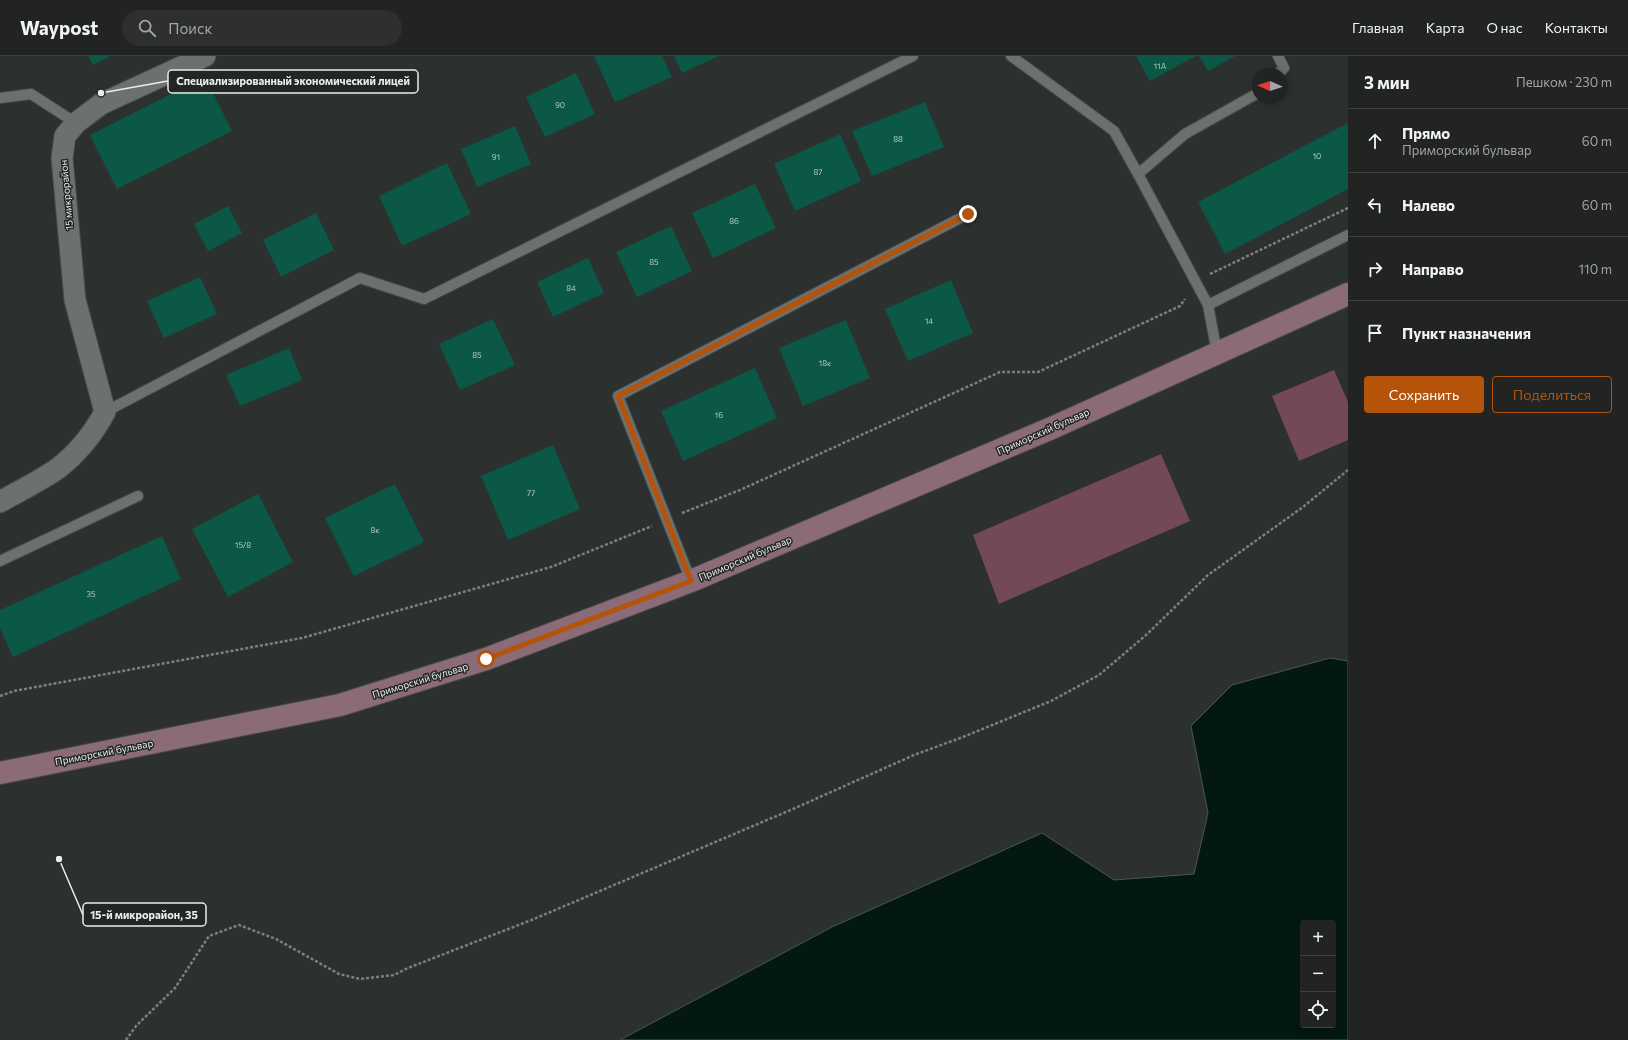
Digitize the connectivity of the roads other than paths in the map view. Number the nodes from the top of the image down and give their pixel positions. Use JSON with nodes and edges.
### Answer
{"nodes":[{"id":1,"x":205,"y":56,"type":"edge"},
{"id":2,"x":913,"y":56,"type":"edge"},
{"id":3,"x":1011,"y":56,"type":"edge"},
{"id":4,"x":1278,"y":56,"type":"edge"},
{"id":5,"x":1284,"y":68,"type":"edge"},
{"id":6,"x":1252,"y":96,"type":"edge"},
{"id":7,"x":0,"y":98,"type":"edge"},
{"id":8,"x":76,"y":124,"type":"junction"},
{"id":9,"x":1138,"y":174,"type":"junction"},
{"id":10,"x":968,"y":214,"type":"dead end"},
{"id":11,"x":1348,"y":235,"type":"edge"},
{"id":12,"x":1348,"y":294,"type":"edge"},
{"id":13,"x":1208,"y":305,"type":"junction"},
{"id":14,"x":1217,"y":354,"type":"junction"},
{"id":15,"x":105,"y":412,"type":"junction"},
{"id":16,"x":138,"y":496,"type":"dead end"},
{"id":17,"x":0,"y":502,"type":"edge"},
{"id":18,"x":0,"y":561,"type":"edge"},
{"id":19,"x":691,"y":581,"type":"junction"},
{"id":20,"x":0,"y":772,"type":"edge"}],
"edges":[{"from":1,"to":8,"type":"street","name":"15 микрорайон"},
{"from":2,"to":15,"type":"lane"},
{"from":3,"to":9,"type":"lane"},
{"from":4,"to":5,"type":"lane"},
{"from":6,"to":9,"type":"lane"},
{"from":7,"to":8,"type":"lane"},
{"from":8,"to":15,"type":"street","name":"15 микрорайон"},
{"from":9,"to":13,"type":"lane"},
{"from":10,"to":19,"type":"lane"},
{"from":11,"to":13,"type":"lane"},
{"from":12,"to":14,"type":"street","name":"Приморский бульвар"},
{"from":13,"to":14,"type":"lane"},
{"from":14,"to":19,"type":"street","name":"Приморский бульвар"},
{"from":15,"to":17,"type":"street"},
{"from":16,"to":18,"type":"lane"},
{"from":19,"to":20,"type":"street","name":"Приморский бульвар"}]}
